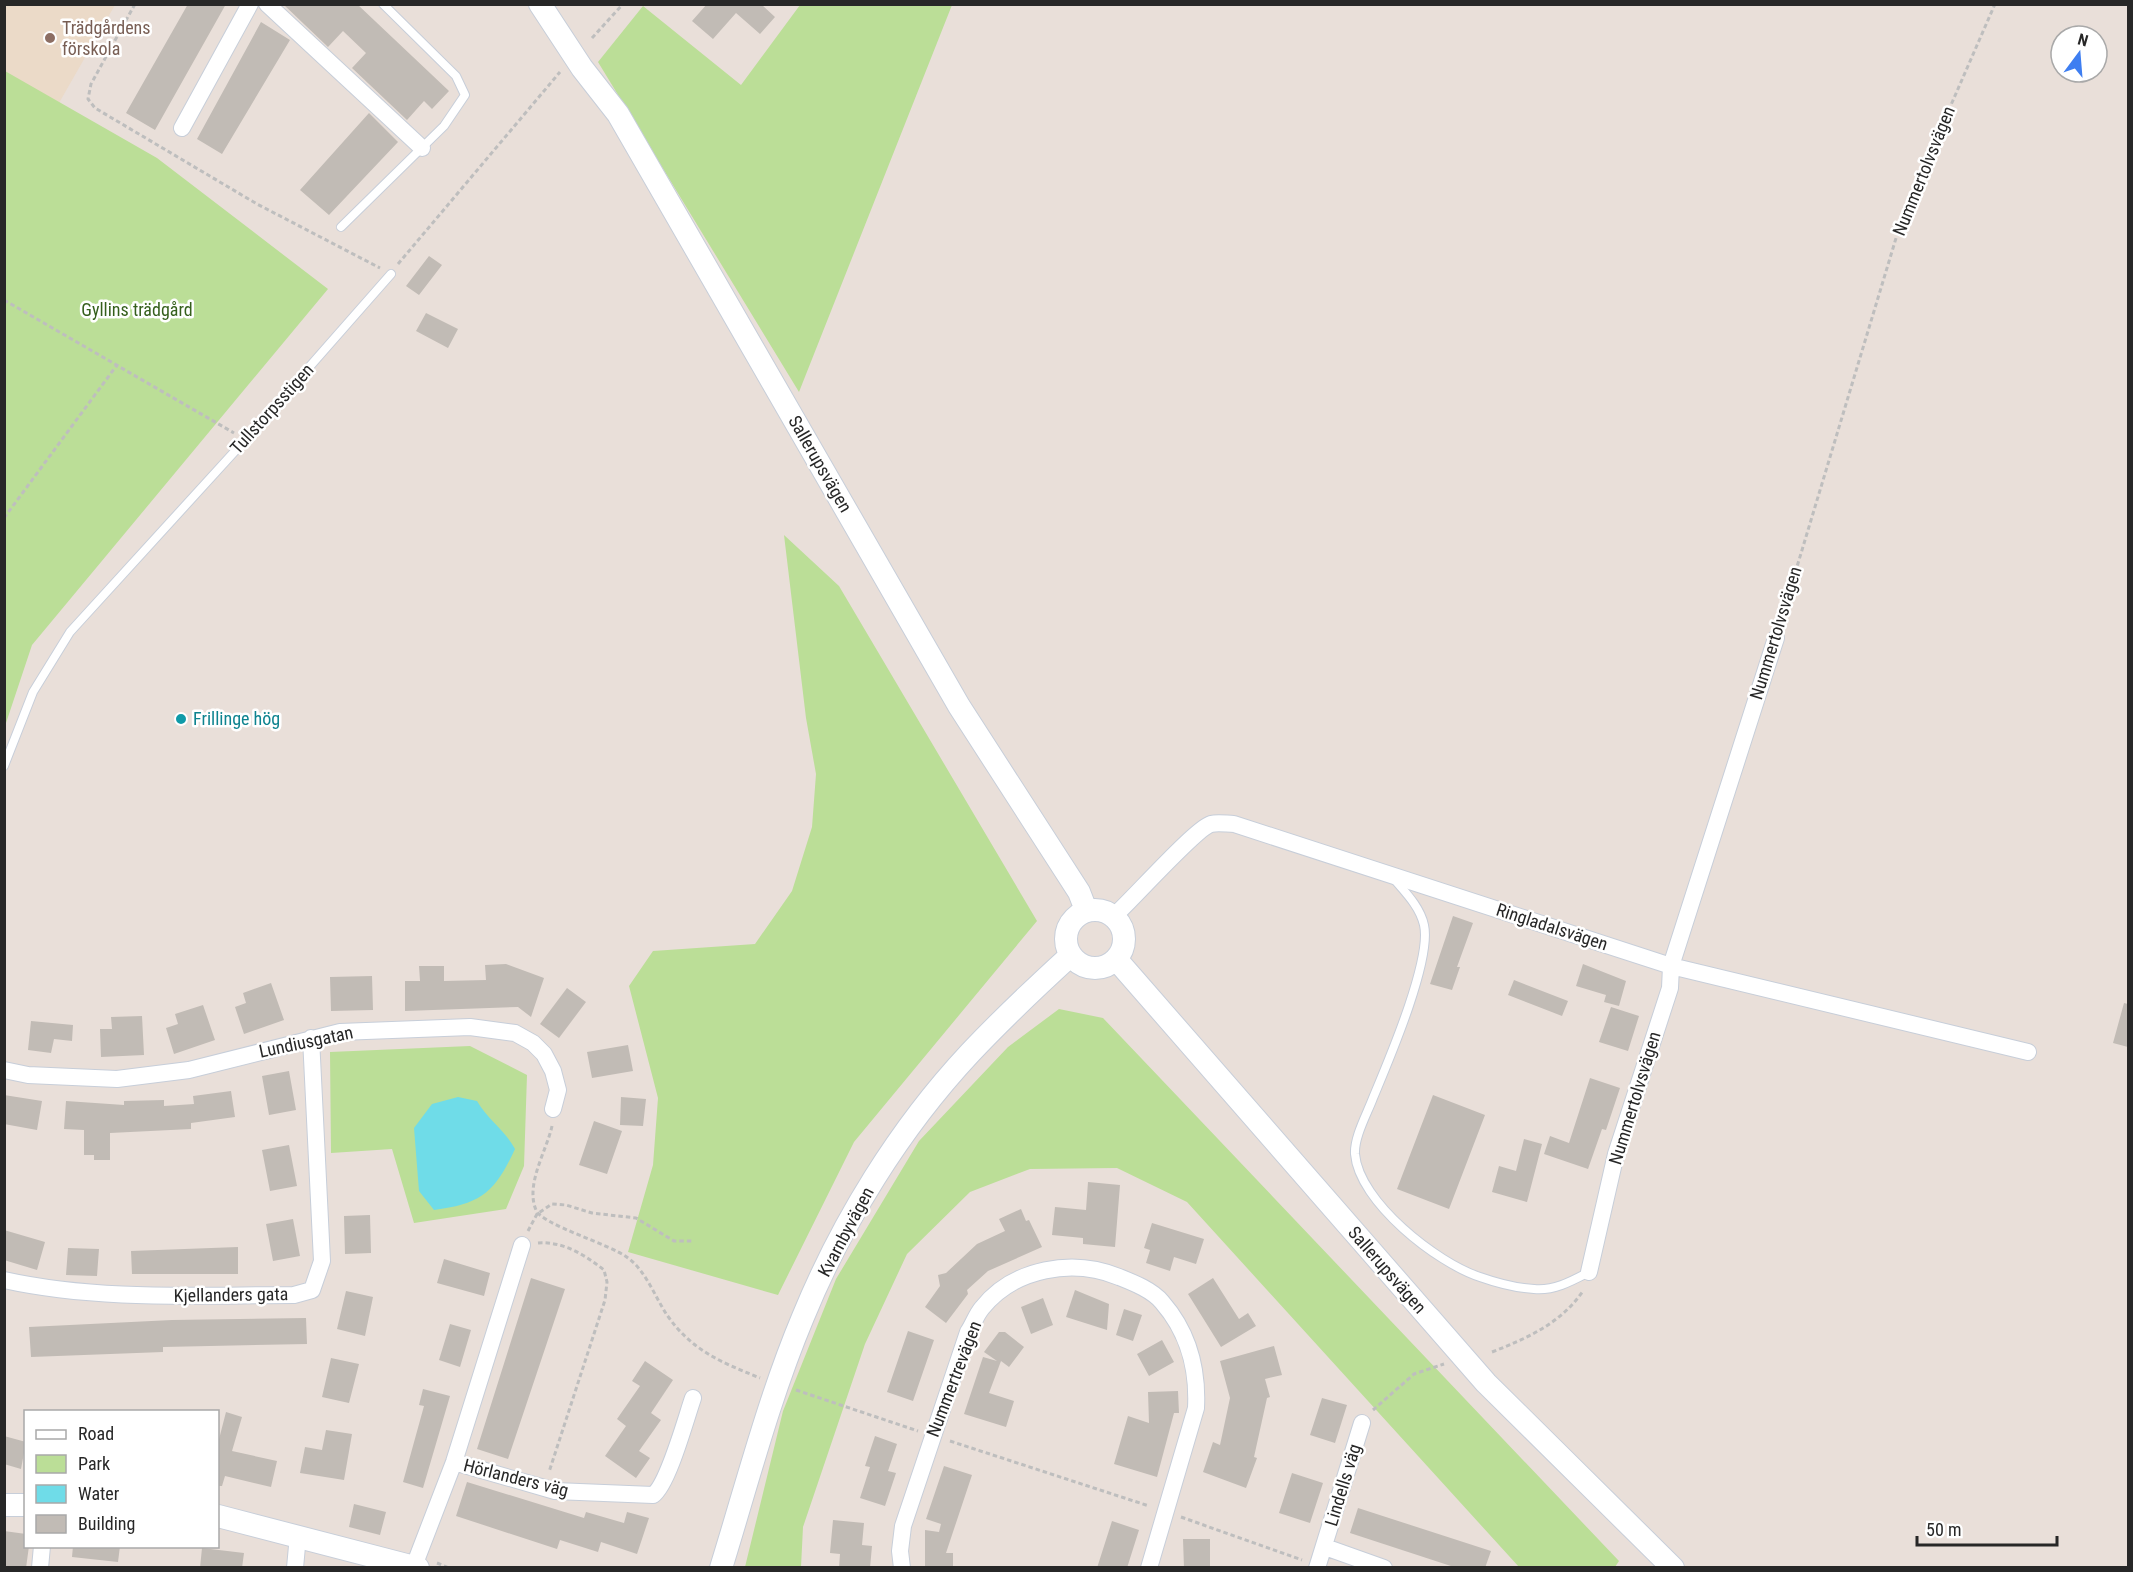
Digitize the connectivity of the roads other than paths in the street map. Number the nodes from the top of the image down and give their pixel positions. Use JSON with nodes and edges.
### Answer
{"nodes":[{"id":1,"x":250,"y":4,"type":"edge"},
{"id":2,"x":267,"y":4,"type":"edge"},
{"id":3,"x":383,"y":4,"type":"edge"},
{"id":4,"x":534,"y":4,"type":"edge"},
{"id":5,"x":545,"y":12,"type":"edge"},
{"id":6,"x":182,"y":128,"type":"dead end"},
{"id":7,"x":422,"y":148,"type":"junction"},
{"id":8,"x":341,"y":227,"type":"dead end"},
{"id":9,"x":391,"y":274,"type":"road end"},
{"id":10,"x":1776,"y":638,"type":"road end"},
{"id":11,"x":4,"y":766,"type":"edge"},
{"id":12,"x":1390,"y":874,"type":"junction"},
{"id":13,"x":1086,"y":910,"type":"junction"},
{"id":14,"x":1114,"y":916,"type":"junction"},
{"id":15,"x":1071,"y":955,"type":"junction"},
{"id":16,"x":1116,"y":959,"type":"junction"},
{"id":17,"x":1671,"y":966,"type":"junction"},
{"id":18,"x":311,"y":1038,"type":"junction"},
{"id":19,"x":2028,"y":1052,"type":"dead end"},
{"id":20,"x":4,"y":1070,"type":"edge"},
{"id":21,"x":553,"y":1109,"type":"road end"},
{"id":22,"x":522,"y":1245,"type":"road end"},
{"id":23,"x":1589,"y":1272,"type":"joint"},
{"id":24,"x":4,"y":1280,"type":"edge"},
{"id":25,"x":693,"y":1398,"type":"dead end"},
{"id":26,"x":1362,"y":1423,"type":"road end"},
{"id":27,"x":454,"y":1462,"type":"junction"},
{"id":28,"x":4,"y":1505,"type":"edge"},
{"id":29,"x":24,"y":1505,"type":"edge"},
{"id":30,"x":219,"y":1516,"type":"edge"},
{"id":31,"x":298,"y":1535,"type":"junction"},
{"id":32,"x":1325,"y":1547,"type":"junction"},
{"id":33,"x":42,"y":1548,"type":"edge"},
{"id":34,"x":416,"y":1567,"type":"edge"},
{"id":35,"x":1317,"y":1567,"type":"edge"},
{"id":36,"x":40,"y":1568,"type":"edge"},
{"id":37,"x":295,"y":1568,"type":"edge"},
{"id":38,"x":721,"y":1568,"type":"edge"},
{"id":39,"x":902,"y":1568,"type":"edge"},
{"id":40,"x":1149,"y":1568,"type":"edge"},
{"id":41,"x":1384,"y":1568,"type":"edge"},
{"id":42,"x":1673,"y":1568,"type":"edge"}],
"edges":[{"from":1,"to":6,"type":"street"},
{"from":2,"to":7,"type":"street"},
{"from":3,"to":7,"type":"lane"},
{"from":4,"to":5,"type":"main road","name":"Sallerupsvägen"},
{"from":5,"to":13,"type":"main road","name":"Sallerupsvägen"},
{"from":7,"to":8,"type":"lane"},
{"from":9,"to":11,"type":"lane","name":"Tullstorpsstigen"},
{"from":10,"to":17,"type":"street","name":"Nummertolvsvägen"},
{"from":12,"to":14,"type":"street","name":"Ringladalsvägen"},
{"from":12,"to":17,"type":"street","name":"Ringladalsvägen"},
{"from":12,"to":23,"type":"lane"},
{"from":13,"to":14,"type":"main road"},
{"from":13,"to":15,"type":"main road"},
{"from":14,"to":16,"type":"main road"},
{"from":15,"to":16,"type":"main road"},
{"from":15,"to":38,"type":"main road","name":"Kvarnbyvägen"},
{"from":16,"to":42,"type":"main road","name":"Sallerupsvägen"},
{"from":17,"to":19,"type":"street","name":"Ringladalsvägen"},
{"from":17,"to":23,"type":"street","name":"Nummertolvsvägen"},
{"from":18,"to":20,"type":"street","name":"Lundiusgatan"},
{"from":18,"to":21,"type":"street","name":"Lundiusgatan"},
{"from":18,"to":24,"type":"street","name":"Kjellanders gata"},
{"from":22,"to":27,"type":"street","name":"Hörlanders väg"},
{"from":25,"to":27,"type":"street","name":"Hörlanders väg"},
{"from":26,"to":32,"type":"street","name":"Lindells väg"},
{"from":27,"to":34,"type":"street","name":"Hörlanders väg"},
{"from":28,"to":29,"type":"main road"},
{"from":30,"to":31,"type":"main road"},
{"from":31,"to":34,"type":"main road"},
{"from":31,"to":37,"type":"street"},
{"from":32,"to":35,"type":"street","name":"Lindells väg"},
{"from":32,"to":41,"type":"street","name":"Lindells väg"},
{"from":33,"to":36,"type":"street"},
{"from":39,"to":40,"type":"street","name":"Nummertrevägen"}]}
